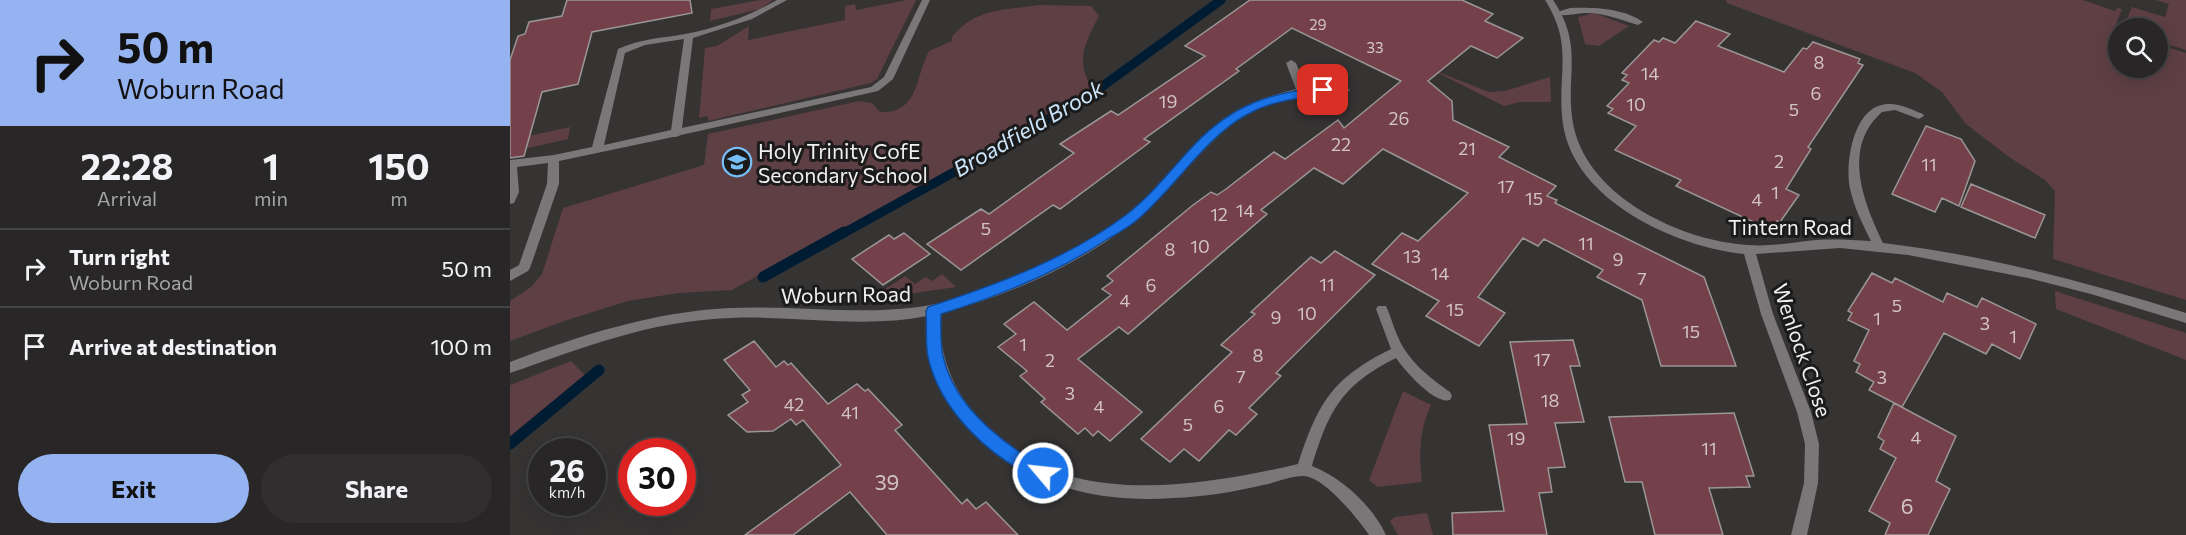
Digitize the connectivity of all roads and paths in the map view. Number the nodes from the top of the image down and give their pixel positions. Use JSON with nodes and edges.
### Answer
{"nodes":[{"id":1,"x":783,"y":0,"type":"edge"},
{"id":2,"x":926,"y":0,"type":"edge"},
{"id":3,"x":1549,"y":0,"type":"edge"},
{"id":4,"x":1559,"y":13,"type":"junction"},
{"id":5,"x":1638,"y":22,"type":"dead end"},
{"id":6,"x":689,"y":36,"type":"junction"},
{"id":7,"x":1291,"y":63,"type":"dead end"},
{"id":8,"x":1345,"y":90,"type":"dead end"},
{"id":9,"x":1302,"y":91,"type":"junction"},
{"id":10,"x":1919,"y":116,"type":"dead end"},
{"id":11,"x":675,"y":134,"type":"junction"},
{"id":12,"x":597,"y":150,"type":"junction"},
{"id":13,"x":554,"y":159,"type":"junction"},
{"id":14,"x":510,"y":164,"type":"edge"},
{"id":15,"x":510,"y":200,"type":"edge"},
{"id":16,"x":1879,"y":246,"type":"junction"},
{"id":17,"x":1749,"y":250,"type":"junction"},
{"id":18,"x":510,"y":276,"type":"edge"},
{"id":19,"x":1382,"y":309,"type":"dead end"},
{"id":20,"x":933,"y":311,"type":"junction"},
{"id":21,"x":2186,"y":318,"type":"edge"},
{"id":22,"x":1396,"y":352,"type":"junction"},
{"id":23,"x":510,"y":368,"type":"edge"},
{"id":24,"x":1445,"y":396,"type":"dead end"},
{"id":25,"x":1304,"y":469,"type":"junction"},
{"id":26,"x":1378,"y":535,"type":"edge"},
{"id":27,"x":1799,"y":535,"type":"edge"}],
"edges":[{"from":1,"to":6,"type":"street"},
{"from":2,"to":11,"type":"street"},
{"from":3,"to":4,"type":"street","name":"Tintern Road"},
{"from":4,"to":5,"type":"street"},
{"from":4,"to":17,"type":"street","name":"Tintern Road"},
{"from":6,"to":11,"type":"street"},
{"from":6,"to":12,"type":"street"},
{"from":7,"to":9,"type":"street"},
{"from":8,"to":9,"type":"street","name":"Woburn Road"},
{"from":9,"to":20,"type":"street","name":"Woburn Road"},
{"from":10,"to":16,"type":"street"},
{"from":11,"to":12,"type":"street"},
{"from":12,"to":13,"type":"street"},
{"from":13,"to":14,"type":"street"},
{"from":13,"to":18,"type":"street"},
{"from":14,"to":15,"type":"street"},
{"from":16,"to":17,"type":"street","name":"Tintern Road"},
{"from":16,"to":21,"type":"street","name":"Tintern Road"},
{"from":17,"to":27,"type":"street","name":"Wenlock Close"},
{"from":19,"to":22,"type":"street"},
{"from":20,"to":23,"type":"street","name":"Woburn Road"},
{"from":20,"to":25,"type":"street"},
{"from":22,"to":24,"type":"street"},
{"from":22,"to":25,"type":"street"},
{"from":25,"to":26,"type":"street"}]}
